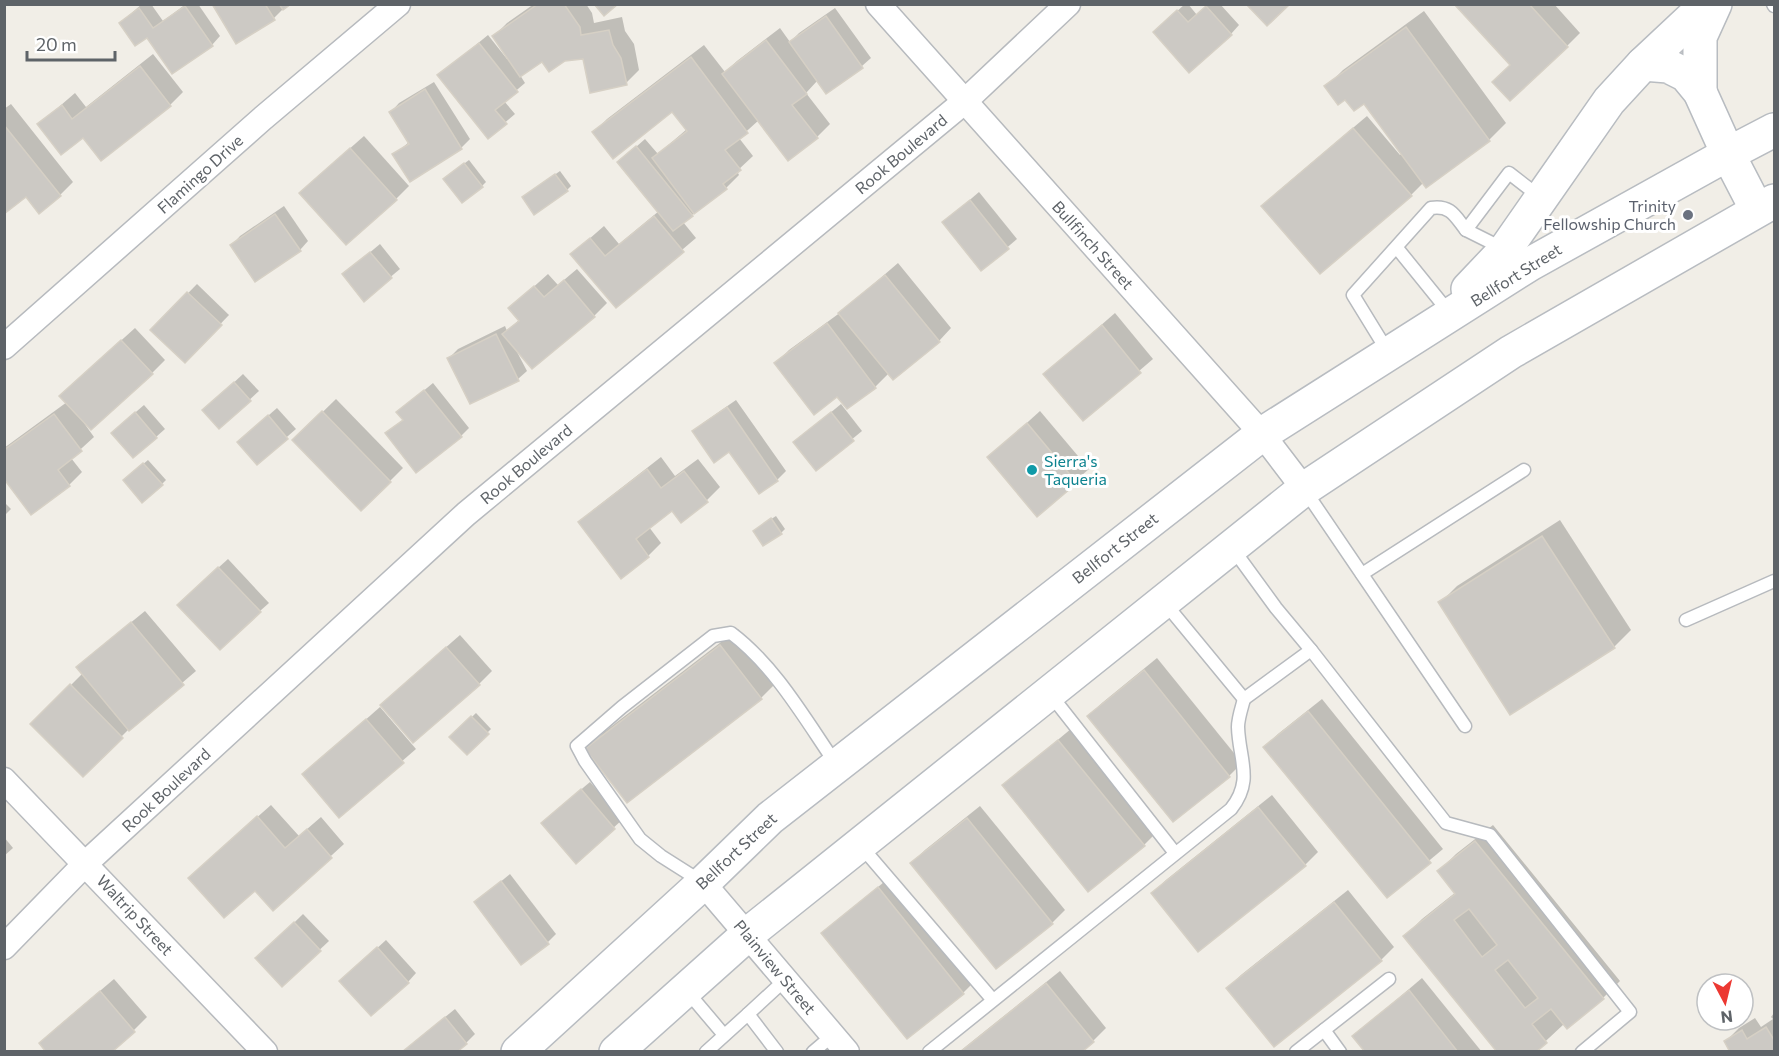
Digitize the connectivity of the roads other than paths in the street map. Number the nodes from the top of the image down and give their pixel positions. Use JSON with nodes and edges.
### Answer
{"nodes":[{"id":1,"x":398,"y":4,"type":"edge"},
{"id":2,"x":878,"y":4,"type":"edge"},
{"id":3,"x":1068,"y":4,"type":"edge"},
{"id":4,"x":1707,"y":4,"type":"edge"},
{"id":5,"x":1714,"y":4,"type":"edge"},
{"id":6,"x":1643,"y":64,"type":"junction"},
{"id":7,"x":1700,"y":92,"type":"junction"},
{"id":8,"x":964,"y":102,"type":"junction"},
{"id":9,"x":1774,"y":130,"type":"edge"},
{"id":10,"x":1728,"y":154,"type":"junction"},
{"id":11,"x":1541,"y":198,"type":"junction"},
{"id":12,"x":1766,"y":206,"type":"edge"},
{"id":13,"x":1466,"y":230,"type":"junction"},
{"id":14,"x":1398,"y":248,"type":"junction"},
{"id":15,"x":1505,"y":250,"type":"junction"},
{"id":16,"x":1443,"y":317,"type":"junction"},
{"id":17,"x":4,"y":347,"type":"edge"},
{"id":18,"x":1389,"y":354,"type":"junction"},
{"id":19,"x":1262,"y":434,"type":"junction"},
{"id":20,"x":1524,"y":470,"type":"dead end"},
{"id":21,"x":1304,"y":489,"type":"junction"},
{"id":22,"x":1232,"y":547,"type":"junction"},
{"id":23,"x":1362,"y":574,"type":"junction"},
{"id":24,"x":1774,"y":581,"type":"edge"},
{"id":25,"x":1164,"y":602,"type":"junction"},
{"id":26,"x":1686,"y":620,"type":"dead end"},
{"id":27,"x":1311,"y":650,"type":"junction"},
{"id":28,"x":1049,"y":693,"type":"junction"},
{"id":29,"x":1244,"y":699,"type":"junction"},
{"id":30,"x":1465,"y":726,"type":"dead end"},
{"id":31,"x":837,"y":765,"type":"junction"},
{"id":32,"x":4,"y":780,"type":"edge"},
{"id":33,"x":860,"y":844,"type":"junction"},
{"id":34,"x":1175,"y":853,"type":"junction"},
{"id":35,"x":86,"y":863,"type":"junction"},
{"id":36,"x":703,"y":883,"type":"junction"},
{"id":37,"x":748,"y":934,"type":"junction"},
{"id":38,"x":4,"y":947,"type":"edge"},
{"id":39,"x":786,"y":979,"type":"junction"},
{"id":40,"x":1389,"y":979,"type":"dead end"},
{"id":41,"x":686,"y":989,"type":"junction"},
{"id":42,"x":992,"y":999,"type":"junction"},
{"id":43,"x":748,"y":1014,"type":"junction"},
{"id":44,"x":1323,"y":1030,"type":"junction"},
{"id":45,"x":724,"y":1035,"type":"junction"},
{"id":46,"x":840,"y":1043,"type":"edge"},
{"id":47,"x":265,"y":1052,"type":"edge"},
{"id":48,"x":518,"y":1052,"type":"edge"},
{"id":49,"x":616,"y":1052,"type":"edge"},
{"id":50,"x":706,"y":1052,"type":"edge"},
{"id":51,"x":777,"y":1052,"type":"edge"},
{"id":52,"x":813,"y":1052,"type":"edge"},
{"id":53,"x":929,"y":1052,"type":"edge"},
{"id":54,"x":1296,"y":1052,"type":"edge"},
{"id":55,"x":1340,"y":1052,"type":"edge"},
{"id":56,"x":1582,"y":1052,"type":"edge"}],
"edges":[{"from":1,"to":17,"type":"street","name":"Flamingo Drive"},
{"from":2,"to":8,"type":"street","name":"Bullfinch Street"},
{"from":3,"to":8,"type":"street","name":"Rook Boulevard"},
{"from":4,"to":6,"type":"main road"},
{"from":5,"to":7,"type":"main road"},
{"from":6,"to":7,"type":"main road"},
{"from":6,"to":11,"type":"main road"},
{"from":7,"to":10,"type":"main road"},
{"from":8,"to":19,"type":"street","name":"Bullfinch Street"},
{"from":8,"to":35,"type":"street","name":"Rook Boulevard"},
{"from":9,"to":10,"type":"main road","name":"Bellfort Street"},
{"from":10,"to":12,"type":"main road"},
{"from":10,"to":16,"type":"main road","name":"Bellfort Street"},
{"from":11,"to":13,"type":"lane"},
{"from":11,"to":15,"type":"main road"},
{"from":12,"to":21,"type":"main road"},
{"from":13,"to":14,"type":"lane"},
{"from":13,"to":15,"type":"lane"},
{"from":14,"to":16,"type":"lane"},
{"from":14,"to":18,"type":"lane"},
{"from":15,"to":16,"type":"main road"},
{"from":16,"to":18,"type":"main road","name":"Bellfort Street"},
{"from":18,"to":19,"type":"main road","name":"Bellfort Street"},
{"from":19,"to":21,"type":"street","name":"Bullfinch Street"},
{"from":19,"to":31,"type":"main road","name":"Bellfort Street"},
{"from":20,"to":23,"type":"lane"},
{"from":21,"to":22,"type":"main road"},
{"from":21,"to":23,"type":"lane"},
{"from":22,"to":25,"type":"main road"},
{"from":22,"to":27,"type":"lane"},
{"from":23,"to":30,"type":"lane"},
{"from":24,"to":26,"type":"lane"},
{"from":25,"to":28,"type":"main road"},
{"from":25,"to":29,"type":"lane"},
{"from":27,"to":29,"type":"lane"},
{"from":27,"to":56,"type":"lane"},
{"from":28,"to":33,"type":"main road"},
{"from":28,"to":34,"type":"lane"},
{"from":29,"to":34,"type":"lane"},
{"from":31,"to":36,"type":"main road","name":"Bellfort Street"},
{"from":31,"to":36,"type":"lane"},
{"from":32,"to":35,"type":"street","name":"Waltrip Street"},
{"from":33,"to":37,"type":"main road"},
{"from":33,"to":42,"type":"lane"},
{"from":34,"to":42,"type":"lane"},
{"from":35,"to":38,"type":"street","name":"Rook Boulevard"},
{"from":35,"to":47,"type":"street","name":"Waltrip Street"},
{"from":36,"to":37,"type":"street","name":"Plainview Street"},
{"from":36,"to":48,"type":"main road","name":"Bellfort Street"},
{"from":37,"to":39,"type":"street","name":"Plainview Street"},
{"from":37,"to":41,"type":"main road"},
{"from":39,"to":43,"type":"lane"},
{"from":39,"to":46,"type":"street","name":"Plainview Street"},
{"from":40,"to":44,"type":"lane"},
{"from":41,"to":45,"type":"lane"},
{"from":41,"to":49,"type":"main road"},
{"from":42,"to":53,"type":"lane"},
{"from":43,"to":45,"type":"lane"},
{"from":43,"to":51,"type":"lane"},
{"from":44,"to":54,"type":"lane"},
{"from":44,"to":55,"type":"lane"},
{"from":45,"to":50,"type":"lane"},
{"from":46,"to":52,"type":"lane"}]}
